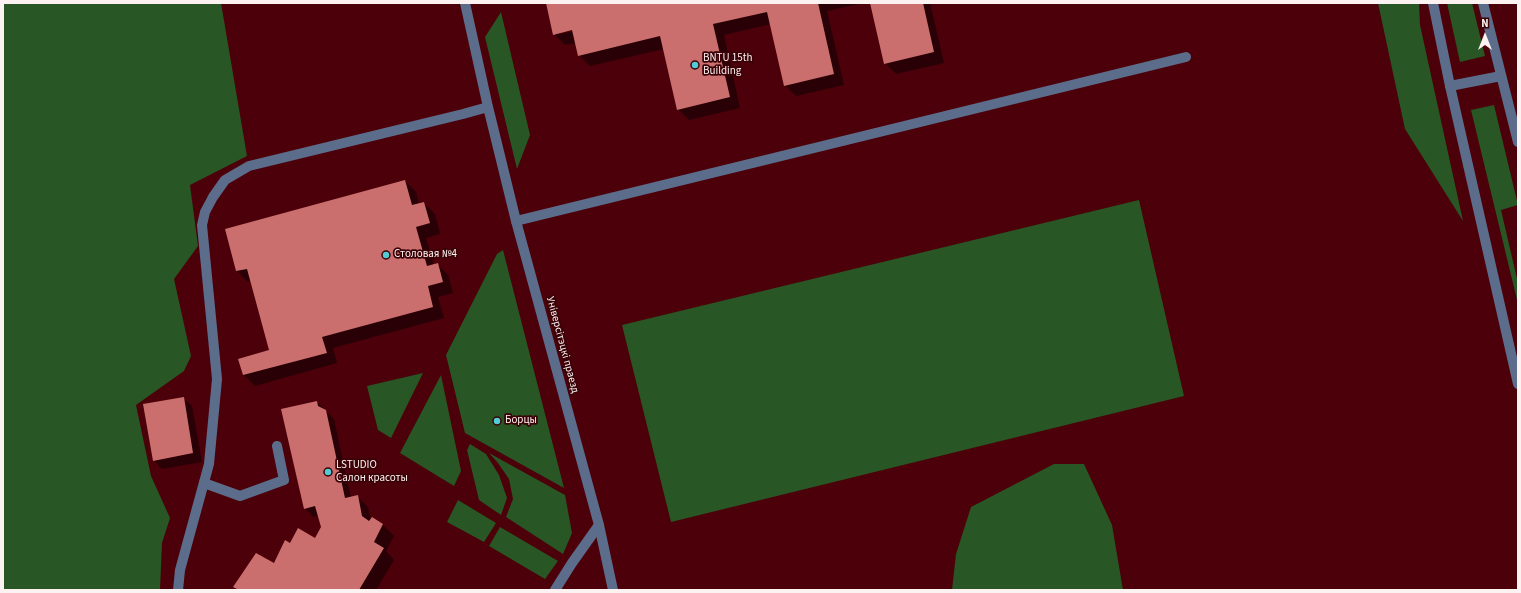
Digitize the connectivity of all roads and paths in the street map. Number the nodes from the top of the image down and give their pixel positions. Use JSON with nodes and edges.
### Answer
{"nodes":[{"id":1,"x":465,"y":3,"type":"edge"},
{"id":2,"x":1433,"y":3,"type":"edge"},
{"id":3,"x":1483,"y":3,"type":"edge"},
{"id":4,"x":1186,"y":57,"type":"dead end"},
{"id":5,"x":1501,"y":76,"type":"junction"},
{"id":6,"x":1450,"y":86,"type":"junction"},
{"id":7,"x":488,"y":106,"type":"junction"},
{"id":8,"x":1518,"y":142,"type":"edge"},
{"id":9,"x":516,"y":221,"type":"junction"},
{"id":10,"x":1518,"y":384,"type":"edge"},
{"id":11,"x":277,"y":446,"type":"dead end"},
{"id":12,"x":204,"y":483,"type":"junction"},
{"id":13,"x":599,"y":525,"type":"junction"},
{"id":14,"x":178,"y":590,"type":"edge"},
{"id":15,"x":555,"y":590,"type":"edge"},
{"id":16,"x":613,"y":590,"type":"edge"}],
"edges":[{"from":1,"to":7,"type":"street","name":"Універсітэцкі праезд"},
{"from":2,"to":6,"type":"street"},
{"from":3,"to":5,"type":"street"},
{"from":4,"to":9,"type":"street"},
{"from":5,"to":6,"type":"street"},
{"from":5,"to":8,"type":"street"},
{"from":6,"to":10,"type":"street"},
{"from":7,"to":9,"type":"street","name":"Універсітэцкі праезд"},
{"from":7,"to":12,"type":"street"},
{"from":9,"to":13,"type":"street","name":"Універсітэцкі праезд"},
{"from":11,"to":12,"type":"street"},
{"from":12,"to":14,"type":"street"},
{"from":13,"to":15,"type":"street"},
{"from":13,"to":16,"type":"street","name":"Універсітэцкі праезд"}]}
